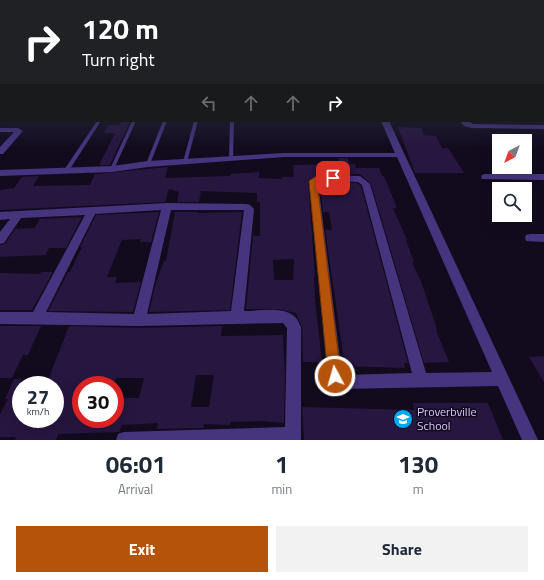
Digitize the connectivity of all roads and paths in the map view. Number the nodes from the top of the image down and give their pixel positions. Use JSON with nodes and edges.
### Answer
{"nodes":[{"id":1,"x":97,"y":122,"type":"edge"},
{"id":2,"x":134,"y":122,"type":"edge"},
{"id":3,"x":165,"y":122,"type":"edge"},
{"id":4,"x":196,"y":122,"type":"edge"},
{"id":5,"x":232,"y":122,"type":"edge"},
{"id":6,"x":385,"y":122,"type":"edge"},
{"id":7,"x":465,"y":122,"type":"edge"},
{"id":8,"x":544,"y":127,"type":"edge"},
{"id":9,"x":0,"y":130,"type":"edge"},
{"id":10,"x":0,"y":152,"type":"edge"},
{"id":11,"x":400,"y":155,"type":"junction"},
{"id":12,"x":231,"y":159,"type":"junction"},
{"id":13,"x":185,"y":162,"type":"junction"},
{"id":14,"x":148,"y":164,"type":"junction"},
{"id":15,"x":112,"y":169,"type":"junction"},
{"id":16,"x":66,"y":171,"type":"junction"},
{"id":17,"x":0,"y":173,"type":"edge"},
{"id":18,"x":485,"y":177,"type":"dead end"},
{"id":19,"x":544,"y":177,"type":"edge"},
{"id":20,"x":167,"y":206,"type":"junction"},
{"id":21,"x":92,"y":210,"type":"junction"},
{"id":22,"x":18,"y":215,"type":"junction"},
{"id":23,"x":0,"y":216,"type":"edge"},
{"id":24,"x":530,"y":238,"type":"dead end"},
{"id":25,"x":544,"y":238,"type":"edge"},
{"id":26,"x":0,"y":240,"type":"edge"},
{"id":27,"x":237,"y":317,"type":"junction"},
{"id":28,"x":0,"y":318,"type":"edge"},
{"id":29,"x":37,"y":318,"type":"junction"},
{"id":30,"x":139,"y":320,"type":"junction"},
{"id":31,"x":502,"y":379,"type":"junction"},
{"id":32,"x":421,"y":381,"type":"junction"},
{"id":33,"x":293,"y":437,"type":"edge"},
{"id":34,"x":124,"y":440,"type":"edge"},
{"id":35,"x":530,"y":440,"type":"edge"}],
"edges":[{"from":1,"to":16,"type":"lane"},
{"from":2,"to":15,"type":"lane"},
{"from":3,"to":14,"type":"lane"},
{"from":4,"to":13,"type":"lane"},
{"from":5,"to":12,"type":"lane"},
{"from":6,"to":11,"type":"street"},
{"from":7,"to":8,"type":"street"},
{"from":9,"to":10,"type":"street"},
{"from":11,"to":12,"type":"street"},
{"from":11,"to":31,"type":"street"},
{"from":12,"to":13,"type":"street"},
{"from":13,"to":14,"type":"street"},
{"from":14,"to":15,"type":"street"},
{"from":15,"to":16,"type":"street"},
{"from":16,"to":17,"type":"street"},
{"from":18,"to":19,"type":"street"},
{"from":20,"to":21,"type":"street"},
{"from":20,"to":27,"type":"street"},
{"from":20,"to":30,"type":"street"},
{"from":21,"to":22,"type":"street"},
{"from":21,"to":29,"type":"street"},
{"from":22,"to":23,"type":"street"},
{"from":22,"to":26,"type":"street"},
{"from":24,"to":25,"type":"street"},
{"from":27,"to":30,"type":"street"},
{"from":27,"to":33,"type":"street"},
{"from":28,"to":29,"type":"street"},
{"from":29,"to":30,"type":"street"},
{"from":31,"to":32,"type":"street"},
{"from":31,"to":35,"type":"street"},
{"from":32,"to":32,"type":"street"},
{"from":33,"to":34,"type":"street"}]}
